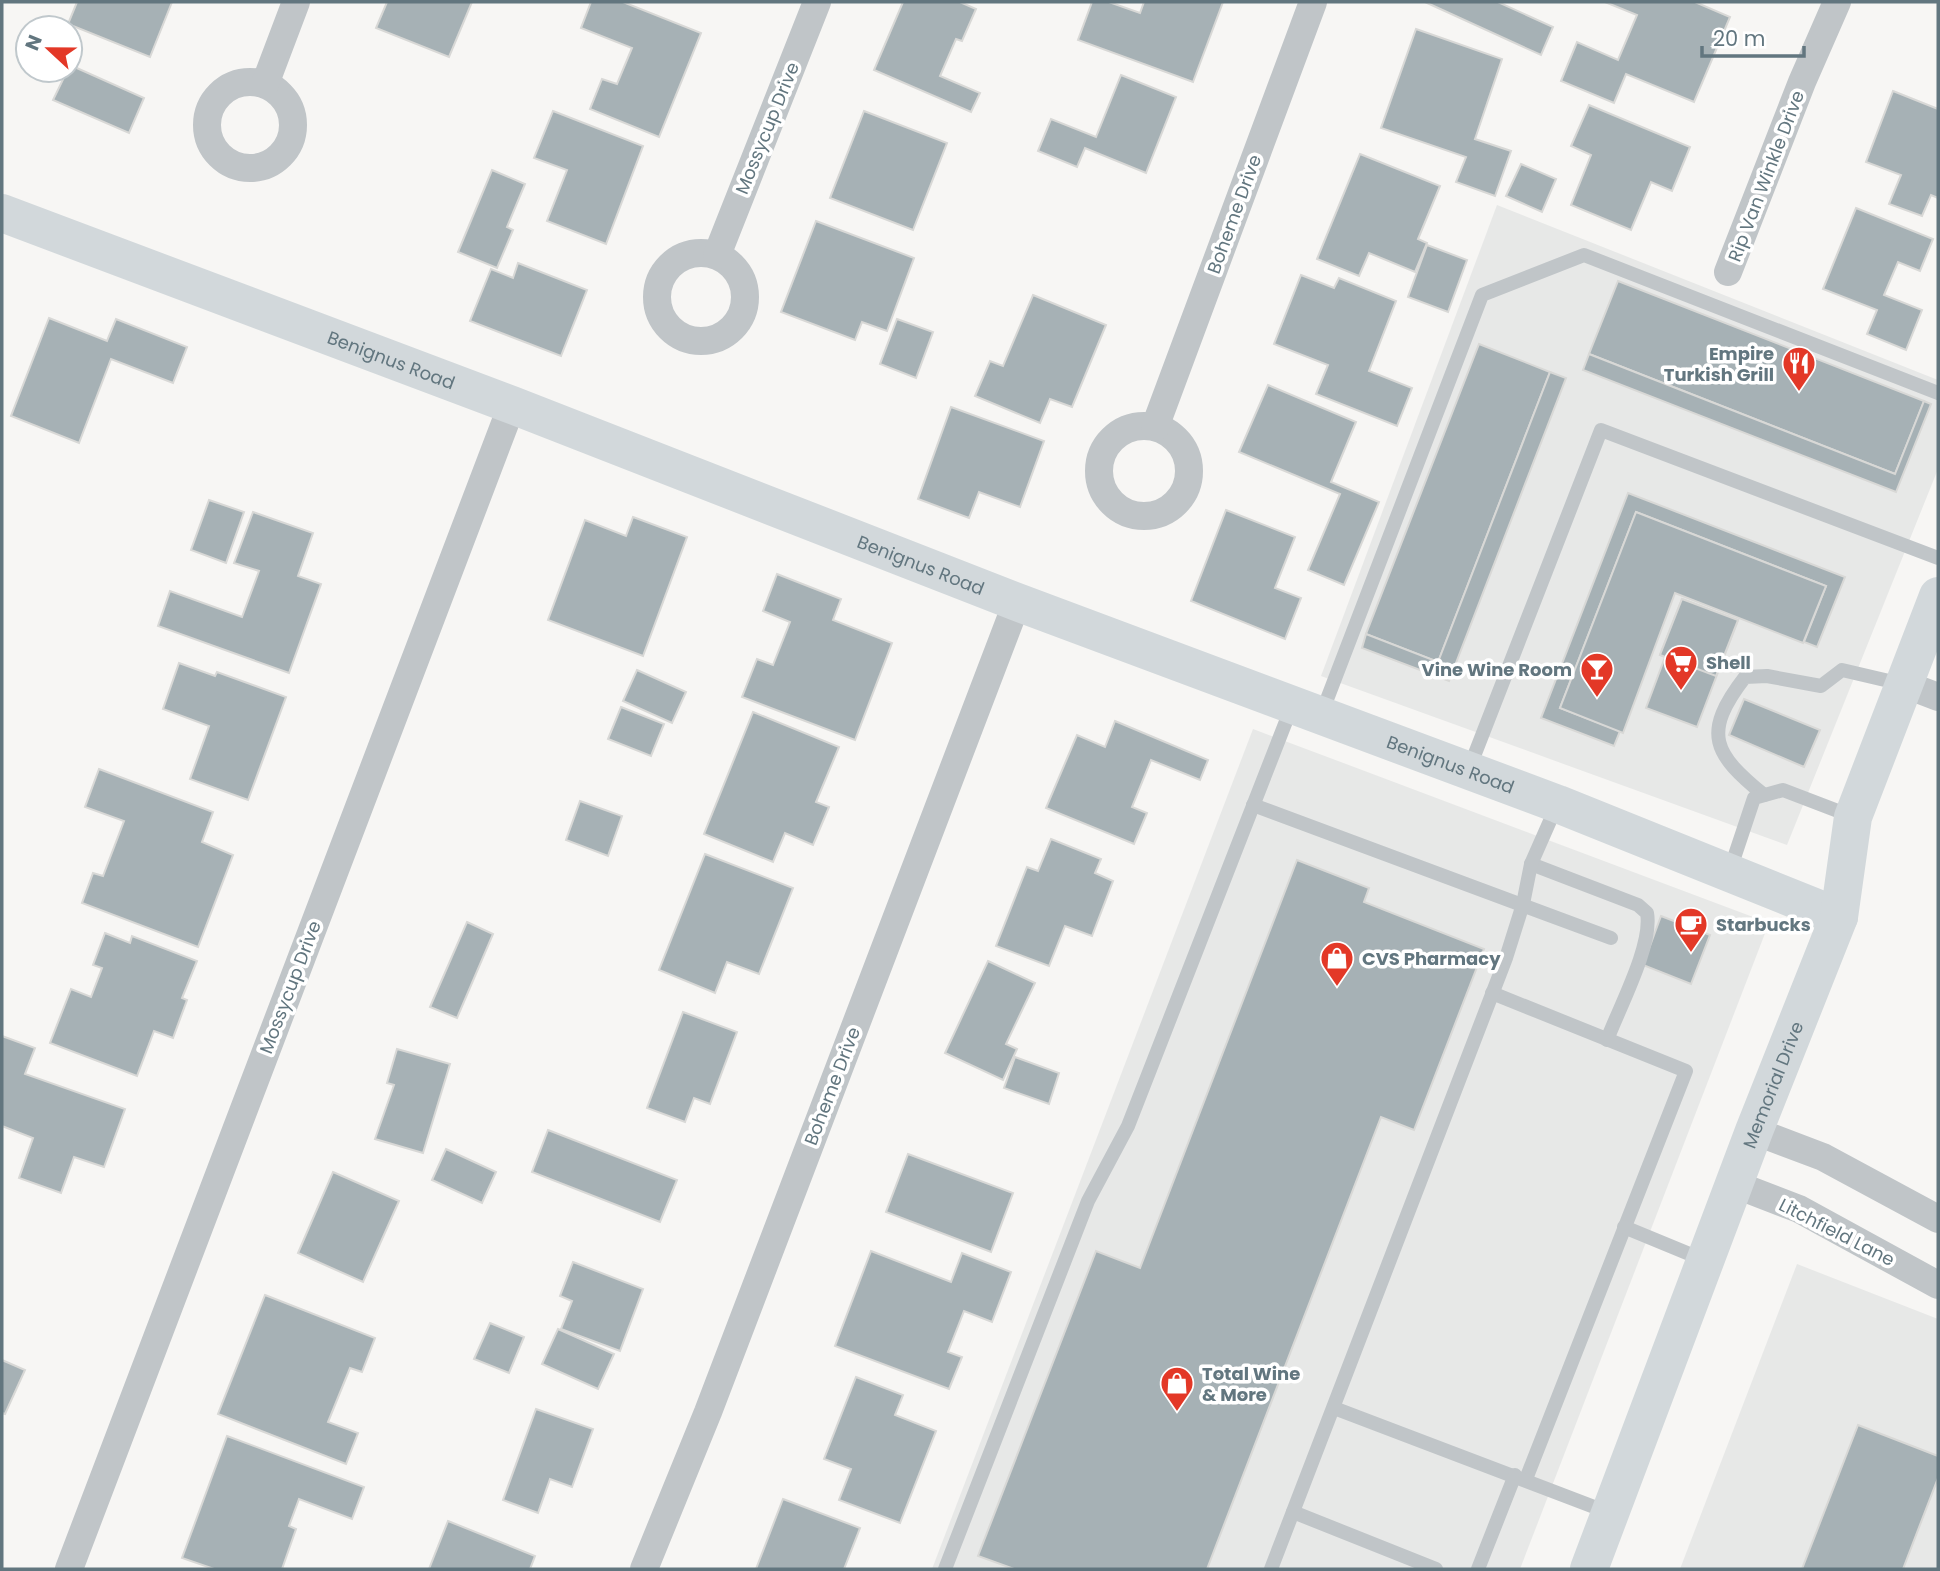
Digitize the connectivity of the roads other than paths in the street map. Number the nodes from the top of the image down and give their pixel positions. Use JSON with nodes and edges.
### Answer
{"nodes":[{"id":1,"x":296,"y":2,"type":"edge"},
{"id":2,"x":817,"y":2,"type":"edge"},
{"id":3,"x":1313,"y":2,"type":"edge"},
{"id":4,"x":1837,"y":2,"type":"edge"},
{"id":5,"x":265,"y":84,"type":"dead end"},
{"id":6,"x":2,"y":213,"type":"edge"},
{"id":7,"x":718,"y":255,"type":"dead end"},
{"id":8,"x":1728,"y":272,"type":"dead end"},
{"id":9,"x":1938,"y":393,"type":"edge"},
{"id":10,"x":512,"y":405,"type":"junction"},
{"id":11,"x":1156,"y":427,"type":"dead end"},
{"id":12,"x":1938,"y":558,"type":"edge"},
{"id":13,"x":1938,"y":596,"type":"edge"},
{"id":14,"x":1017,"y":602,"type":"junction"},
{"id":15,"x":1921,"y":691,"type":"edge"},
{"id":16,"x":1307,"y":710,"type":"junction"},
{"id":17,"x":1469,"y":770,"type":"junction"},
{"id":18,"x":1764,"y":795,"type":"junction"},
{"id":19,"x":1558,"y":804,"type":"junction"},
{"id":20,"x":1252,"y":805,"type":"junction"},
{"id":21,"x":1853,"y":817,"type":"junction"},
{"id":22,"x":1531,"y":864,"type":"junction"},
{"id":23,"x":1729,"y":871,"type":"junction"},
{"id":24,"x":1523,"y":904,"type":"junction"},
{"id":25,"x":1839,"y":917,"type":"junction"},
{"id":26,"x":1611,"y":937,"type":"dead end"},
{"id":27,"x":1492,"y":993,"type":"junction"},
{"id":28,"x":1606,"y":1040,"type":"junction"},
{"id":29,"x":1754,"y":1131,"type":"junction"},
{"id":30,"x":1734,"y":1184,"type":"junction"},
{"id":31,"x":1938,"y":1219,"type":"edge"},
{"id":32,"x":1624,"y":1227,"type":"junction"},
{"id":33,"x":1705,"y":1260,"type":"junction"},
{"id":34,"x":1938,"y":1285,"type":"edge"},
{"id":35,"x":1334,"y":1408,"type":"junction"},
{"id":36,"x":1520,"y":1477,"type":"junction"},
{"id":37,"x":1293,"y":1512,"type":"junction"},
{"id":38,"x":1611,"y":1513,"type":"junction"},
{"id":39,"x":69,"y":1569,"type":"edge"},
{"id":40,"x":644,"y":1569,"type":"edge"},
{"id":41,"x":945,"y":1569,"type":"edge"},
{"id":42,"x":1271,"y":1569,"type":"edge"},
{"id":43,"x":1436,"y":1569,"type":"edge"},
{"id":44,"x":1478,"y":1569,"type":"edge"},
{"id":45,"x":1589,"y":1569,"type":"edge"}],
"edges":[{"from":1,"to":5,"type":"street"},
{"from":2,"to":7,"type":"street","name":"Mossycup Drive"},
{"from":3,"to":11,"type":"street","name":"Boheme Drive"},
{"from":4,"to":8,"type":"street","name":"Rip Van Winkle Drive"},
{"from":6,"to":10,"type":"street","name":"Benignus Road"},
{"from":9,"to":16,"type":"lane"},
{"from":10,"to":14,"type":"street","name":"Benignus Road"},
{"from":10,"to":39,"type":"street","name":"Mossycup Drive"},
{"from":12,"to":17,"type":"lane"},
{"from":13,"to":15,"type":"street","name":"Memorial Drive"},
{"from":14,"to":16,"type":"street","name":"Benignus Road"},
{"from":14,"to":40,"type":"street","name":"Boheme Drive"},
{"from":15,"to":18,"type":"lane"},
{"from":15,"to":21,"type":"street","name":"Memorial Drive"},
{"from":16,"to":17,"type":"street","name":"Benignus Road"},
{"from":16,"to":20,"type":"lane"},
{"from":17,"to":19,"type":"street","name":"Benignus Road"},
{"from":18,"to":21,"type":"lane"},
{"from":18,"to":23,"type":"lane"},
{"from":19,"to":22,"type":"lane"},
{"from":19,"to":23,"type":"street","name":"Benignus Road"},
{"from":20,"to":24,"type":"lane"},
{"from":20,"to":41,"type":"lane"},
{"from":21,"to":25,"type":"street","name":"Memorial Drive"},
{"from":22,"to":24,"type":"lane"},
{"from":22,"to":28,"type":"lane"},
{"from":23,"to":25,"type":"street","name":"Benignus Road"},
{"from":24,"to":26,"type":"lane"},
{"from":24,"to":27,"type":"lane"},
{"from":25,"to":29,"type":"street","name":"Memorial Drive"},
{"from":27,"to":28,"type":"lane"},
{"from":27,"to":35,"type":"lane"},
{"from":28,"to":32,"type":"lane"},
{"from":29,"to":30,"type":"street","name":"Memorial Drive"},
{"from":29,"to":31,"type":"street"},
{"from":30,"to":33,"type":"street","name":"Memorial Drive"},
{"from":30,"to":34,"type":"street","name":"Litchfield Lane"},
{"from":32,"to":33,"type":"lane"},
{"from":32,"to":36,"type":"lane"},
{"from":33,"to":38,"type":"street","name":"Memorial Drive"},
{"from":35,"to":36,"type":"lane"},
{"from":35,"to":37,"type":"lane"},
{"from":36,"to":38,"type":"lane"},
{"from":36,"to":44,"type":"lane"},
{"from":37,"to":42,"type":"lane"},
{"from":37,"to":43,"type":"lane"},
{"from":38,"to":45,"type":"street","name":"Memorial Drive"}]}
